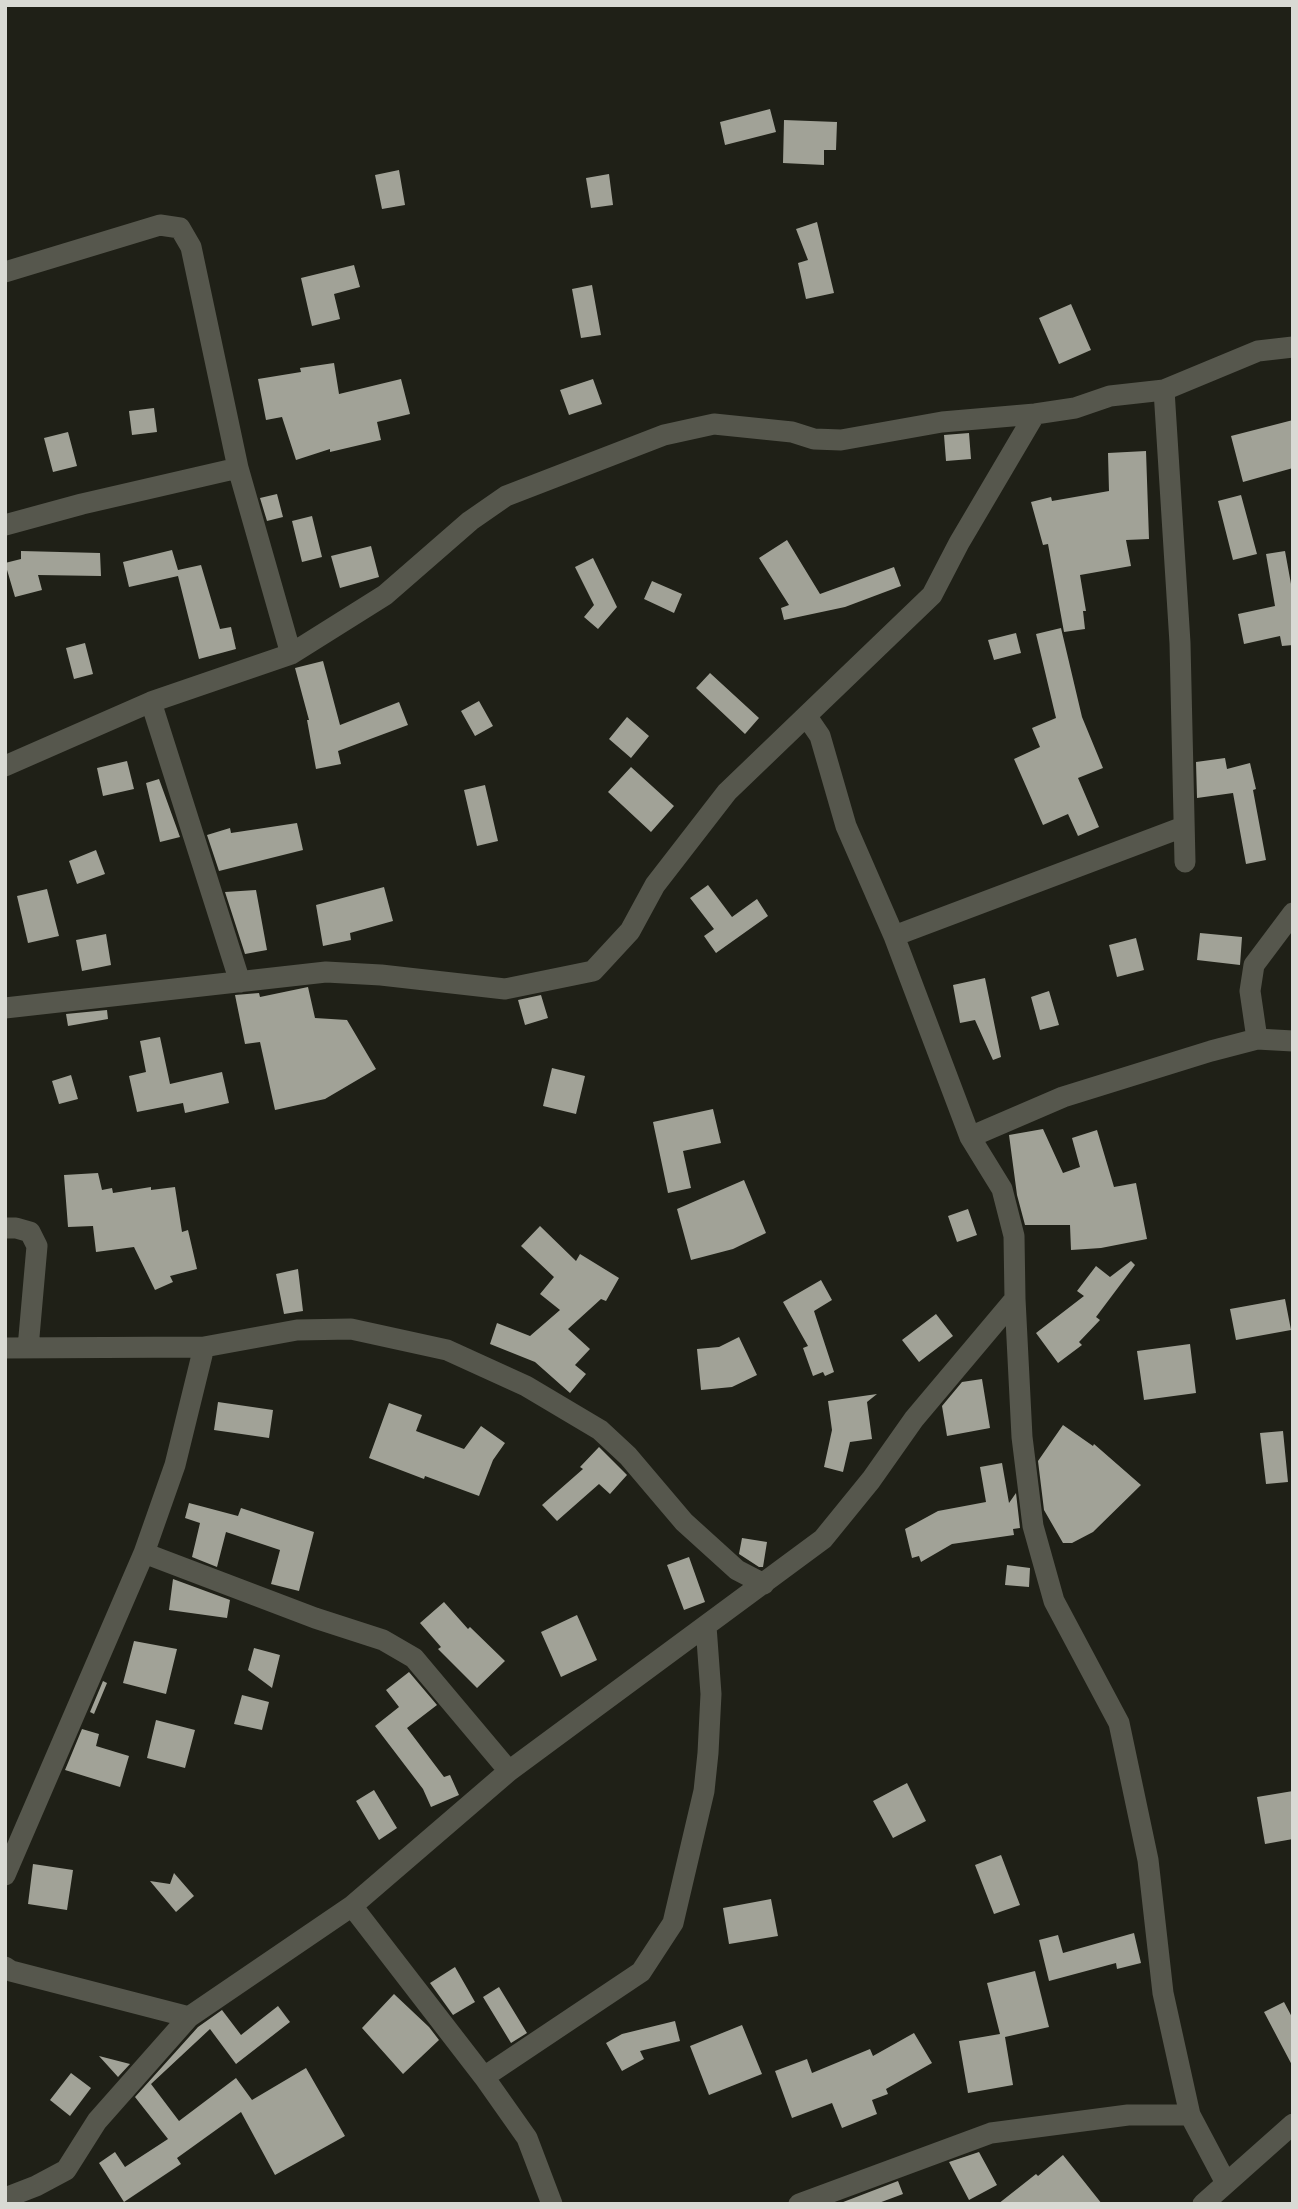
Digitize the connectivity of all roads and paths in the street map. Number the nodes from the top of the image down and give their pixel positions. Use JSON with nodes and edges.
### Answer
{"nodes":[{"id":1,"x":5,"y":272,"type":"edge"},
{"id":2,"x":1293,"y":347,"type":"edge"},
{"id":3,"x":1164,"y":390,"type":"junction"},
{"id":4,"x":1035,"y":414,"type":"junction"},
{"id":5,"x":238,"y":468,"type":"junction"},
{"id":6,"x":5,"y":525,"type":"edge"},
{"id":7,"x":291,"y":654,"type":"junction"},
{"id":8,"x":151,"y":702,"type":"junction"},
{"id":9,"x":807,"y":717,"type":"junction"},
{"id":10,"x":5,"y":766,"type":"edge"},
{"id":11,"x":1183,"y":827,"type":"junction"},
{"id":12,"x":1185,"y":862,"type":"dead end"},
{"id":13,"x":1293,"y":913,"type":"edge"},
{"id":14,"x":894,"y":936,"type":"junction"},
{"id":15,"x":240,"y":982,"type":"junction"},
{"id":16,"x":5,"y":1008,"type":"edge"},
{"id":17,"x":1256,"y":1039,"type":"junction"},
{"id":18,"x":1293,"y":1041,"type":"edge"},
{"id":19,"x":970,"y":1137,"type":"junction"},
{"id":20,"x":5,"y":1228,"type":"edge"},
{"id":21,"x":1015,"y":1299,"type":"junction"},
{"id":22,"x":5,"y":1348,"type":"edge"},
{"id":23,"x":28,"y":1348,"type":"junction"},
{"id":24,"x":204,"y":1348,"type":"junction"},
{"id":25,"x":144,"y":1553,"type":"junction"},
{"id":26,"x":764,"y":1584,"type":"junction"},
{"id":27,"x":706,"y":1626,"type":"junction"},
{"id":28,"x":509,"y":1771,"type":"junction"},
{"id":29,"x":5,"y":1875,"type":"edge"},
{"id":30,"x":352,"y":1906,"type":"junction"},
{"id":31,"x":5,"y":1967,"type":"edge"},
{"id":32,"x":189,"y":2017,"type":"junction"},
{"id":33,"x":484,"y":2077,"type":"junction"},
{"id":34,"x":1190,"y":2115,"type":"junction"},
{"id":35,"x":1293,"y":2124,"type":"edge"},
{"id":36,"x":1226,"y":2183,"type":"junction"},
{"id":37,"x":5,"y":2198,"type":"edge"},
{"id":38,"x":552,"y":2204,"type":"edge"},
{"id":39,"x":799,"y":2204,"type":"edge"},
{"id":40,"x":1203,"y":2204,"type":"edge"}],
"edges":[{"from":1,"to":5,"type":"street"},
{"from":2,"to":3,"type":"street"},
{"from":3,"to":4,"type":"street"},
{"from":3,"to":11,"type":"street"},
{"from":4,"to":7,"type":"street"},
{"from":4,"to":9,"type":"street"},
{"from":5,"to":6,"type":"street"},
{"from":5,"to":7,"type":"street"},
{"from":7,"to":8,"type":"street"},
{"from":8,"to":10,"type":"street"},
{"from":8,"to":15,"type":"street"},
{"from":9,"to":14,"type":"street"},
{"from":9,"to":15,"type":"street"},
{"from":11,"to":12,"type":"street"},
{"from":11,"to":14,"type":"street"},
{"from":13,"to":17,"type":"street"},
{"from":14,"to":19,"type":"street"},
{"from":15,"to":16,"type":"street"},
{"from":17,"to":18,"type":"street"},
{"from":17,"to":19,"type":"street"},
{"from":19,"to":21,"type":"street"},
{"from":20,"to":23,"type":"street"},
{"from":21,"to":26,"type":"street"},
{"from":21,"to":34,"type":"street"},
{"from":22,"to":23,"type":"street"},
{"from":23,"to":24,"type":"street"},
{"from":24,"to":25,"type":"street"},
{"from":24,"to":26,"type":"street"},
{"from":25,"to":28,"type":"street"},
{"from":25,"to":29,"type":"street"},
{"from":26,"to":27,"type":"street"},
{"from":27,"to":28,"type":"street"},
{"from":27,"to":33,"type":"street"},
{"from":28,"to":30,"type":"street"},
{"from":30,"to":32,"type":"street"},
{"from":30,"to":33,"type":"street"},
{"from":31,"to":32,"type":"street"},
{"from":32,"to":37,"type":"street"},
{"from":33,"to":38,"type":"street"},
{"from":34,"to":36,"type":"street"},
{"from":34,"to":39,"type":"street"},
{"from":35,"to":36,"type":"street"},
{"from":36,"to":40,"type":"street"}]}
